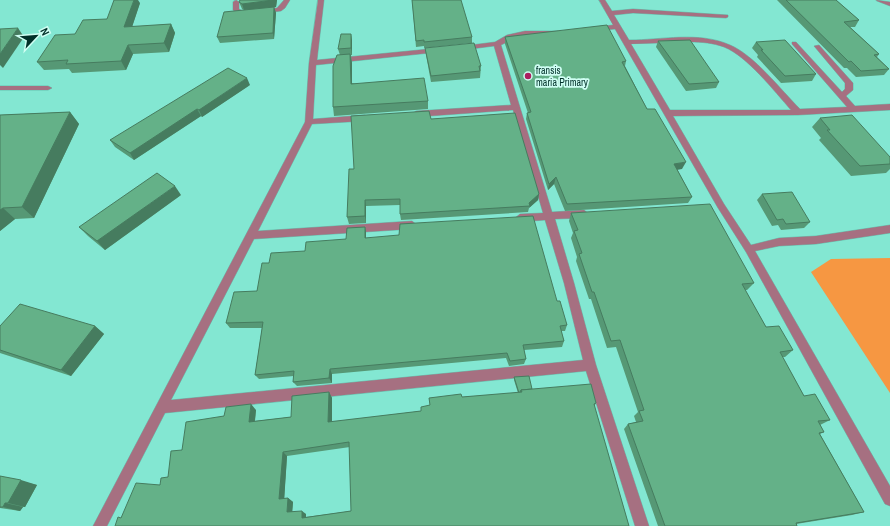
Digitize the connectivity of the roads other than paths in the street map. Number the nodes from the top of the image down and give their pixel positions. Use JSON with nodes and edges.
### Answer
{"nodes":[{"id":1,"x":287,"y":0,"type":"edge"},
{"id":2,"x":321,"y":0,"type":"edge"},
{"id":3,"x":602,"y":0,"type":"edge"},
{"id":4,"x":879,"y":0,"type":"edge"},
{"id":5,"x":237,"y":1,"type":"edge"},
{"id":6,"x":890,"y":4,"type":"edge"},
{"id":7,"x":610,"y":13,"type":"junction"},
{"id":8,"x":726,"y":16,"type":"dead end"},
{"id":9,"x":617,"y":27,"type":"junction"},
{"id":10,"x":586,"y":29,"type":"edge"},
{"id":11,"x":570,"y":31,"type":"edge"},
{"id":12,"x":626,"y":42,"type":"junction"},
{"id":13,"x":794,"y":43,"type":"dead end"},
{"id":14,"x":497,"y":44,"type":"junction"},
{"id":15,"x":817,"y":46,"type":"dead end"},
{"id":16,"x":313,"y":63,"type":"junction"},
{"id":17,"x":0,"y":88,"type":"edge"},
{"id":18,"x":48,"y":88,"type":"dead end"},
{"id":19,"x":842,"y":95,"type":"junction"},
{"id":20,"x":890,"y":106,"type":"edge"},
{"id":21,"x":514,"y":107,"type":"junction"},
{"id":22,"x":853,"y":109,"type":"junction"},
{"id":23,"x":798,"y":112,"type":"junction"},
{"id":24,"x":668,"y":113,"type":"junction"},
{"id":25,"x":404,"y":115,"type":"edge"},
{"id":26,"x":372,"y":117,"type":"edge"},
{"id":27,"x":309,"y":122,"type":"junction"},
{"id":28,"x":596,"y":214,"type":"edge"},
{"id":29,"x":548,"y":216,"type":"junction"},
{"id":30,"x":509,"y":219,"type":"edge"},
{"id":31,"x":423,"y":224,"type":"edge"},
{"id":32,"x":890,"y":229,"type":"edge"},
{"id":33,"x":251,"y":235,"type":"junction"},
{"id":34,"x":749,"y":249,"type":"junction"},
{"id":35,"x":590,"y":365,"type":"junction"},
{"id":36,"x":161,"y":407,"type":"junction"},
{"id":37,"x":890,"y":499,"type":"edge"},
{"id":38,"x":100,"y":526,"type":"edge"},
{"id":39,"x":642,"y":526,"type":"edge"}],
"edges":[{"from":1,"to":5,"type":"street"},
{"from":2,"to":16,"type":"street"},
{"from":3,"to":7,"type":"street"},
{"from":4,"to":6,"type":"street"},
{"from":7,"to":8,"type":"street"},
{"from":7,"to":9,"type":"street"},
{"from":9,"to":10,"type":"street"},
{"from":9,"to":12,"type":"street"},
{"from":11,"to":14,"type":"street"},
{"from":12,"to":23,"type":"street"},
{"from":12,"to":24,"type":"street"},
{"from":13,"to":19,"type":"street"},
{"from":14,"to":16,"type":"street"},
{"from":14,"to":21,"type":"street"},
{"from":15,"to":19,"type":"street"},
{"from":16,"to":27,"type":"street"},
{"from":17,"to":18,"type":"street"},
{"from":19,"to":22,"type":"street"},
{"from":20,"to":22,"type":"street"},
{"from":21,"to":25,"type":"street"},
{"from":21,"to":29,"type":"street"},
{"from":22,"to":23,"type":"street"},
{"from":23,"to":24,"type":"street"},
{"from":24,"to":34,"type":"street"},
{"from":26,"to":27,"type":"street"},
{"from":27,"to":33,"type":"street"},
{"from":28,"to":29,"type":"street"},
{"from":29,"to":30,"type":"street"},
{"from":29,"to":35,"type":"street"},
{"from":31,"to":33,"type":"street"},
{"from":32,"to":34,"type":"street"},
{"from":33,"to":36,"type":"street"},
{"from":34,"to":37,"type":"street"},
{"from":35,"to":36,"type":"street"},
{"from":35,"to":39,"type":"street"},
{"from":36,"to":38,"type":"street"}]}
